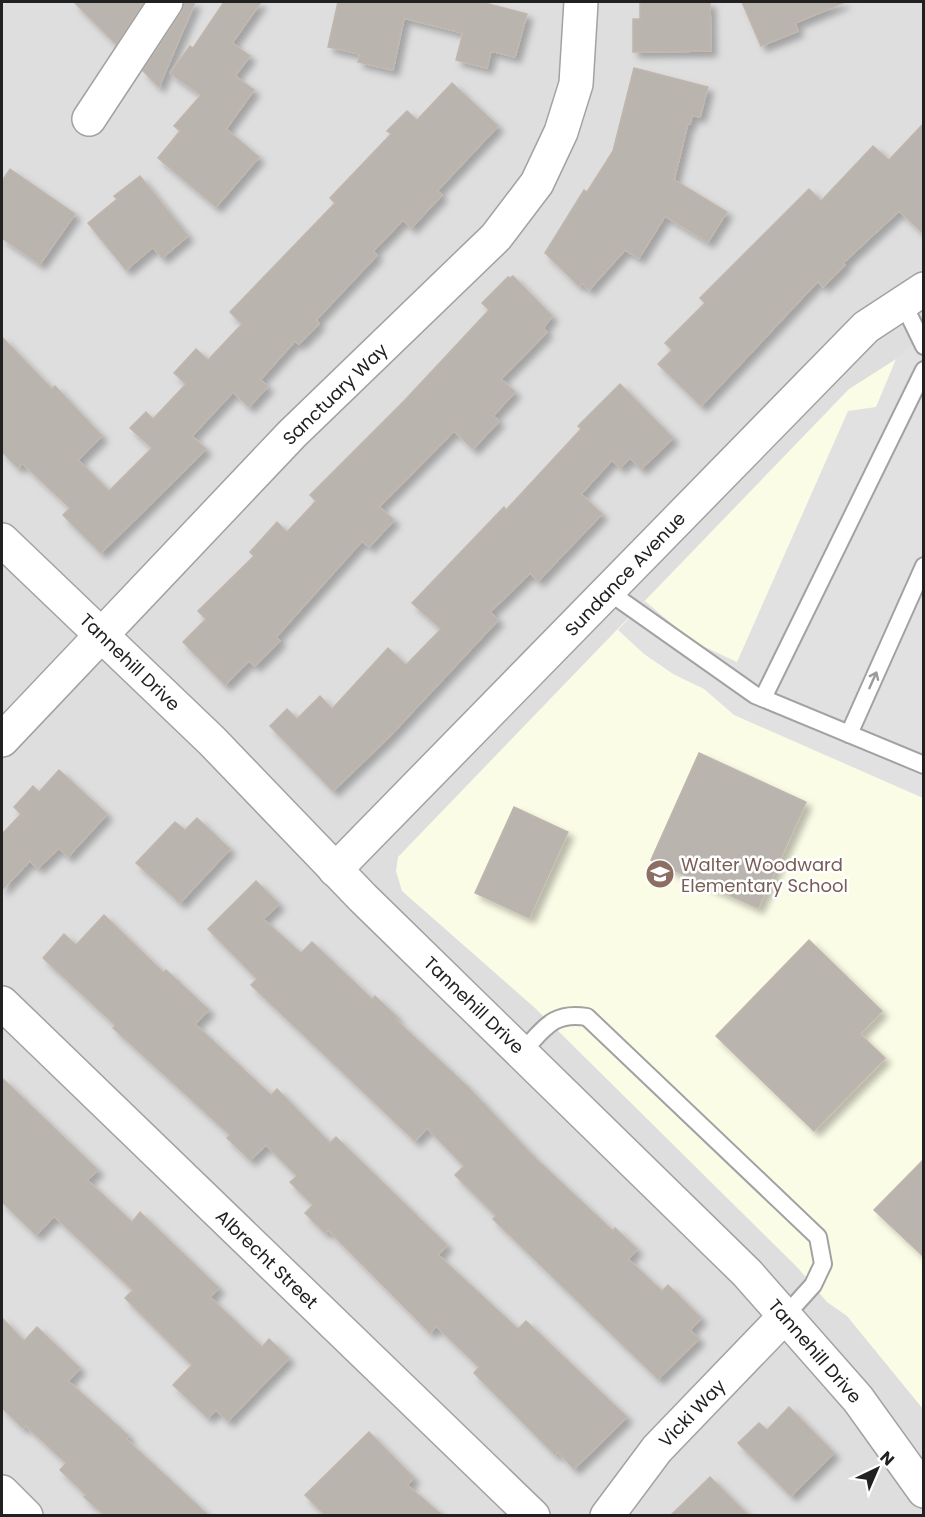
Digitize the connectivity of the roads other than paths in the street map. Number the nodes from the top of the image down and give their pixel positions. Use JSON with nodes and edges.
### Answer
{"nodes":[{"id":1,"x":166,"y":2,"type":"edge"},
{"id":2,"x":581,"y":2,"type":"edge"},
{"id":3,"x":89,"y":119,"type":"dead end"},
{"id":4,"x":913,"y":295,"type":"edge"},
{"id":5,"x":924,"y":346,"type":"edge"},
{"id":6,"x":924,"y":370,"type":"edge"},
{"id":7,"x":2,"y":540,"type":"edge"},
{"id":8,"x":924,"y":566,"type":"edge"},
{"id":9,"x":609,"y":592,"type":"junction"},
{"id":10,"x":103,"y":635,"type":"junction"},
{"id":11,"x":763,"y":698,"type":"junction"},
{"id":12,"x":849,"y":734,"type":"junction"},
{"id":13,"x":2,"y":740,"type":"edge"},
{"id":14,"x":924,"y":765,"type":"edge"},
{"id":15,"x":334,"y":870,"type":"junction"},
{"id":16,"x":2,"y":1003,"type":"edge"},
{"id":17,"x":522,"y":1052,"type":"junction"},
{"id":18,"x":785,"y":1316,"type":"junction"},
{"id":19,"x":924,"y":1491,"type":"edge"},
{"id":20,"x":2,"y":1492,"type":"edge"},
{"id":21,"x":26,"y":1515,"type":"edge"},
{"id":22,"x":532,"y":1515,"type":"edge"},
{"id":23,"x":607,"y":1515,"type":"edge"}],
"edges":[{"from":1,"to":3,"type":"street"},
{"from":2,"to":10,"type":"street","name":"Sanctuary Way"},
{"from":4,"to":5,"type":"lane"},
{"from":4,"to":9,"type":"street","name":"Sundance Avenue"},
{"from":6,"to":11,"type":"lane"},
{"from":7,"to":10,"type":"street","name":"Tannehill Drive"},
{"from":12,"to":8,"type":"lane","one_way":true},
{"from":9,"to":11,"type":"lane"},
{"from":9,"to":15,"type":"street","name":"Sundance Avenue"},
{"from":10,"to":13,"type":"street","name":"Sanctuary Way"},
{"from":10,"to":15,"type":"street","name":"Tannehill Drive"},
{"from":11,"to":12,"type":"lane"},
{"from":12,"to":14,"type":"lane"},
{"from":15,"to":17,"type":"street","name":"Tannehill Drive"},
{"from":16,"to":22,"type":"street","name":"Albrecht Street"},
{"from":17,"to":18,"type":"street","name":"Tannehill Drive"},
{"from":17,"to":18,"type":"lane"},
{"from":18,"to":19,"type":"street","name":"Tannehill Drive"},
{"from":18,"to":23,"type":"street","name":"Vicki Way"},
{"from":20,"to":21,"type":"street"}]}
